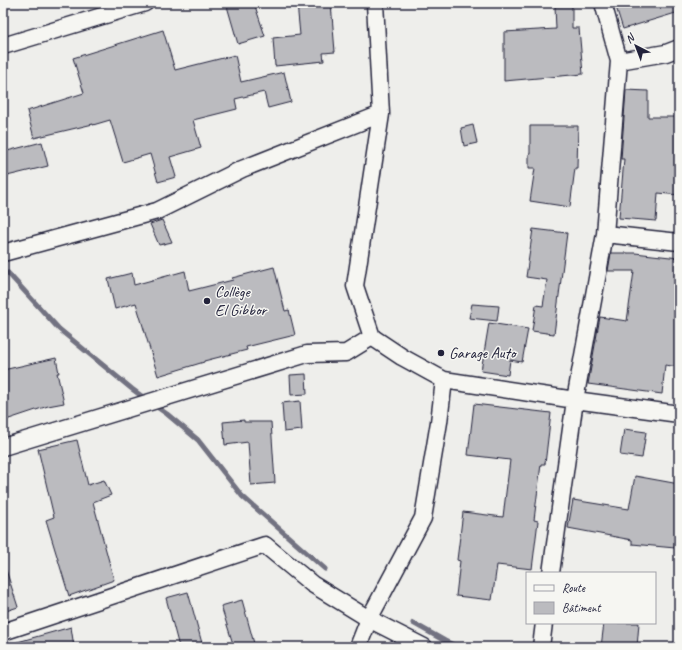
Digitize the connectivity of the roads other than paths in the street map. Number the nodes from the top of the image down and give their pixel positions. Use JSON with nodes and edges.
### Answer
{"nodes":[{"id":1,"x":145,"y":3,"type":"edge"},
{"id":2,"x":375,"y":3,"type":"edge"},
{"id":3,"x":603,"y":3,"type":"edge"},
{"id":4,"x":3,"y":46,"type":"edge"},
{"id":5,"x":679,"y":48,"type":"edge"},
{"id":6,"x":619,"y":61,"type":"junction"},
{"id":7,"x":381,"y":114,"type":"junction"},
{"id":8,"x":606,"y":234,"type":"junction"},
{"id":9,"x":679,"y":242,"type":"edge"},
{"id":10,"x":3,"y":253,"type":"edge"},
{"id":11,"x":372,"y":337,"type":"junction"},
{"id":12,"x":444,"y":380,"type":"junction"},
{"id":13,"x":575,"y":400,"type":"junction"},
{"id":14,"x":679,"y":414,"type":"edge"},
{"id":15,"x":3,"y":447,"type":"edge"},
{"id":16,"x":551,"y":572,"type":"edge"},
{"id":17,"x":369,"y":619,"type":"junction"},
{"id":18,"x":544,"y":624,"type":"edge"},
{"id":19,"x":3,"y":632,"type":"edge"},
{"id":20,"x":358,"y":647,"type":"edge"},
{"id":21,"x":424,"y":647,"type":"edge"},
{"id":22,"x":541,"y":647,"type":"edge"}],
"edges":[{"from":1,"to":4,"type":"street"},
{"from":2,"to":7,"type":"street"},
{"from":3,"to":6,"type":"street"},
{"from":5,"to":6,"type":"street"},
{"from":6,"to":8,"type":"street"},
{"from":7,"to":10,"type":"street"},
{"from":7,"to":11,"type":"street"},
{"from":8,"to":9,"type":"street"},
{"from":8,"to":13,"type":"street"},
{"from":11,"to":12,"type":"street"},
{"from":11,"to":15,"type":"street"},
{"from":12,"to":13,"type":"street"},
{"from":12,"to":17,"type":"street"},
{"from":13,"to":14,"type":"street"},
{"from":13,"to":16,"type":"street"},
{"from":17,"to":19,"type":"street"},
{"from":17,"to":20,"type":"street"},
{"from":17,"to":21,"type":"street"},
{"from":18,"to":22,"type":"street"}]}
